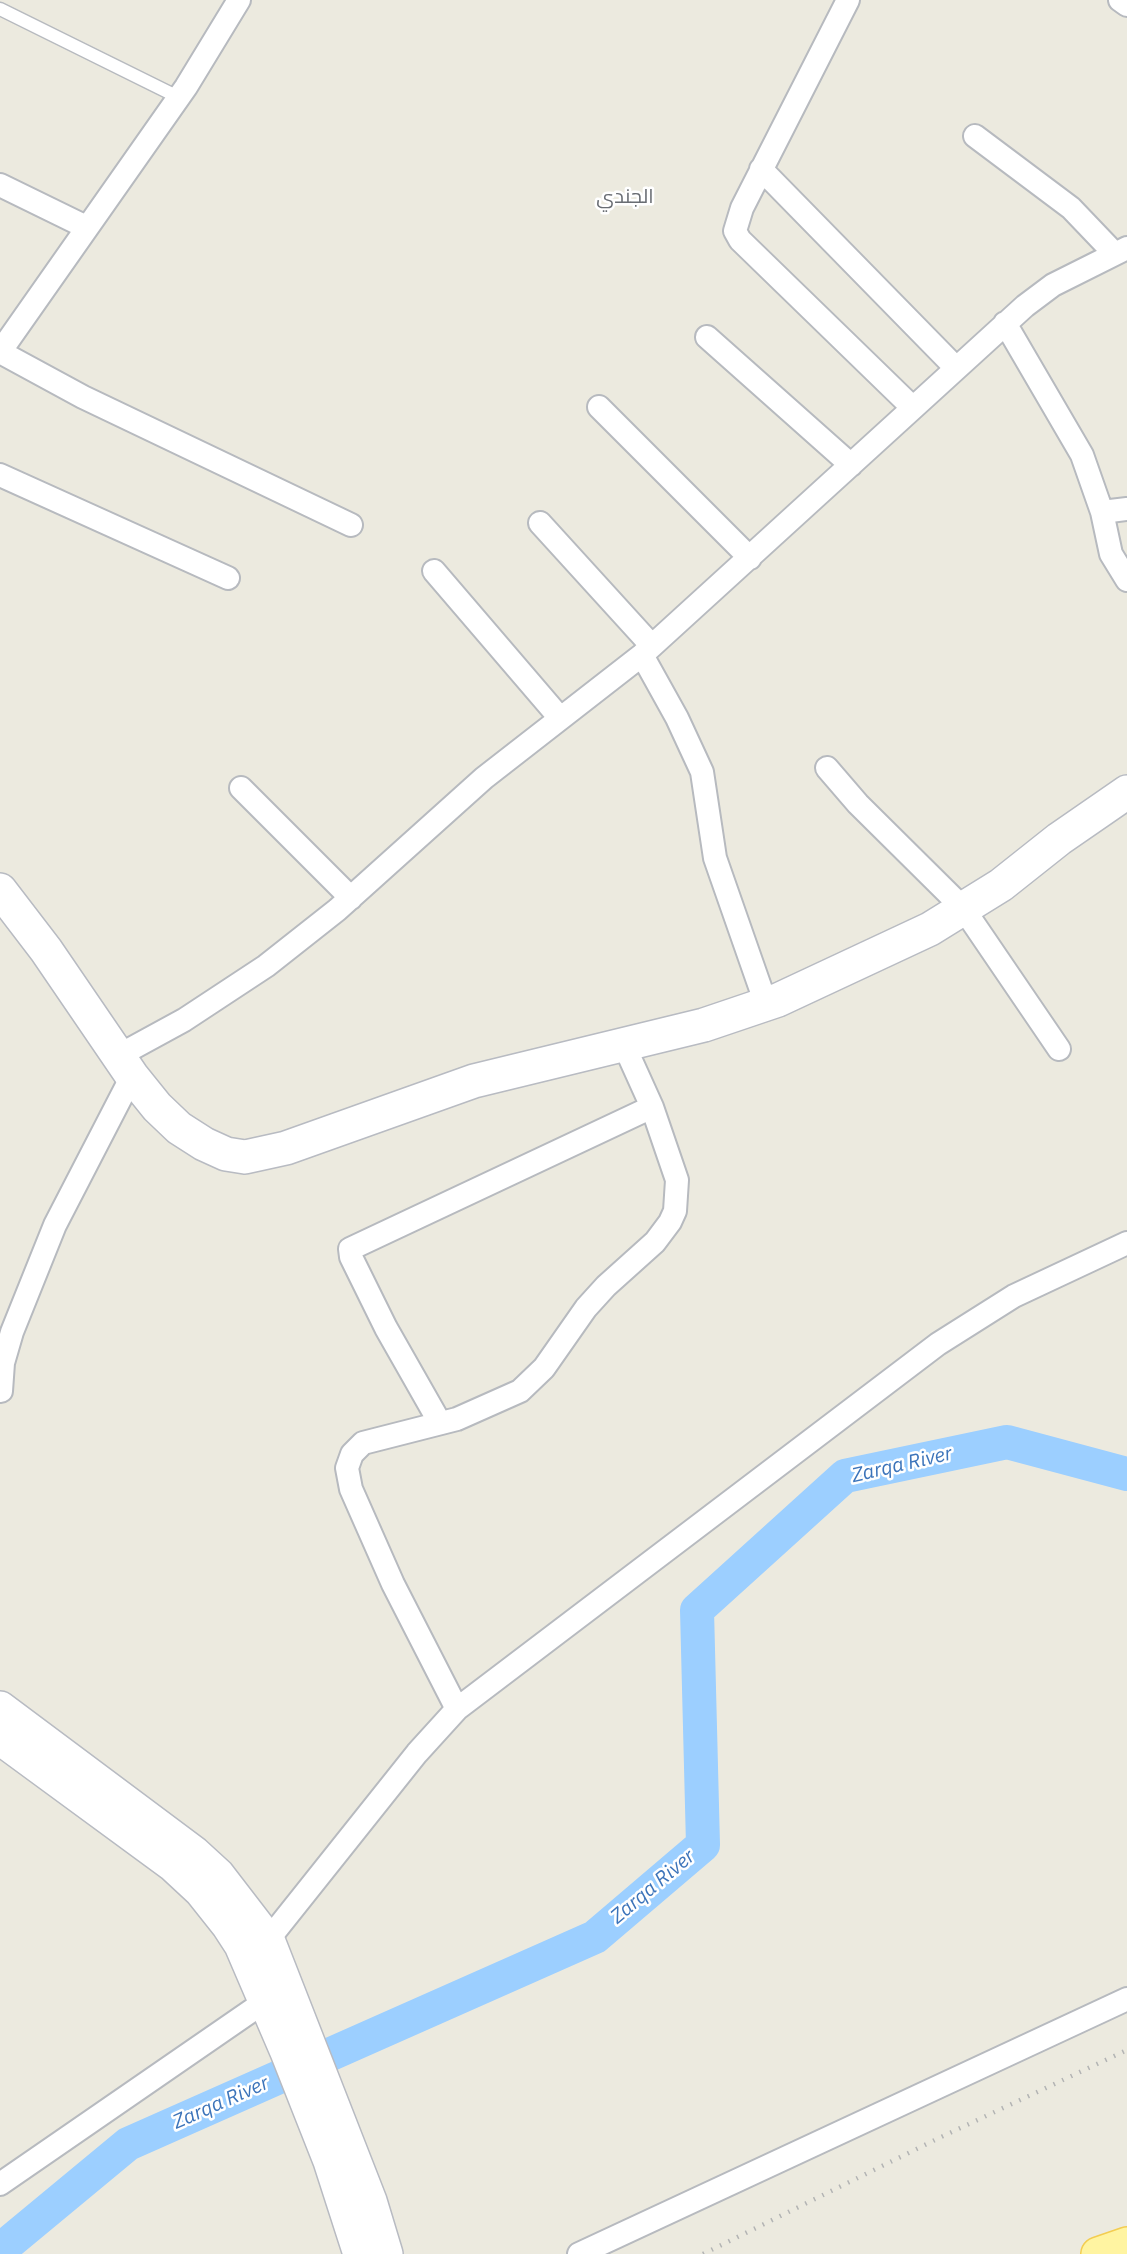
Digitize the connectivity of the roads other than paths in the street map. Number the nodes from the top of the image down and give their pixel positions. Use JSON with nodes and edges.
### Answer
{"nodes":[{"id":1,"x":239,"y":0,"type":"edge"},
{"id":2,"x":848,"y":0,"type":"edge"},
{"id":3,"x":1120,"y":0,"type":"edge"},
{"id":4,"x":1127,"y":5,"type":"edge"},
{"id":5,"x":0,"y":9,"type":"edge"},
{"id":6,"x":178,"y":97,"type":"junction"},
{"id":7,"x":975,"y":136,"type":"dead end"},
{"id":8,"x":761,"y":169,"type":"junction"},
{"id":9,"x":0,"y":185,"type":"edge"},
{"id":10,"x":86,"y":227,"type":"junction"},
{"id":11,"x":1121,"y":251,"type":"edge"},
{"id":12,"x":1005,"y":324,"type":"junction"},
{"id":13,"x":707,"y":338,"type":"dead end"},
{"id":14,"x":0,"y":352,"type":"edge"},
{"id":15,"x":956,"y":368,"type":"junction"},
{"id":16,"x":599,"y":407,"type":"dead end"},
{"id":17,"x":913,"y":408,"type":"junction"},
{"id":18,"x":851,"y":465,"type":"junction"},
{"id":19,"x":0,"y":475,"type":"edge"},
{"id":20,"x":1127,"y":509,"type":"edge"},
{"id":21,"x":1102,"y":512,"type":"junction"},
{"id":22,"x":540,"y":523,"type":"dead end"},
{"id":23,"x":351,"y":525,"type":"dead end"},
{"id":24,"x":750,"y":558,"type":"junction"},
{"id":25,"x":434,"y":571,"type":"dead end"},
{"id":26,"x":228,"y":578,"type":"dead end"},
{"id":27,"x":1127,"y":580,"type":"edge"},
{"id":28,"x":647,"y":651,"type":"junction"},
{"id":29,"x":560,"y":718,"type":"junction"},
{"id":30,"x":827,"y":768,"type":"dead end"},
{"id":31,"x":241,"y":788,"type":"dead end"},
{"id":32,"x":1127,"y":792,"type":"edge"},
{"id":33,"x":351,"y":898,"type":"junction"},
{"id":34,"x":10,"y":901,"type":"edge"},
{"id":35,"x":963,"y":908,"type":"junction"},
{"id":36,"x":766,"y":1004,"type":"junction"},
{"id":37,"x":624,"y":1045,"type":"junction"},
{"id":38,"x":1059,"y":1049,"type":"dead end"},
{"id":39,"x":125,"y":1066,"type":"junction"},
{"id":40,"x":652,"y":1107,"type":"junction"},
{"id":41,"x":1127,"y":1243,"type":"edge"},
{"id":42,"x":0,"y":1391,"type":"edge"},
{"id":43,"x":440,"y":1423,"type":"junction"},
{"id":44,"x":0,"y":1708,"type":"edge"},
{"id":45,"x":457,"y":1709,"type":"junction"},
{"id":46,"x":0,"y":1738,"type":"edge"},
{"id":47,"x":268,"y":1940,"type":"junction"},
{"id":48,"x":1127,"y":1999,"type":"edge"},
{"id":49,"x":264,"y":2002,"type":"junction"},
{"id":50,"x":299,"y":2048,"type":"junction"},
{"id":51,"x":322,"y":2109,"type":"junction"},
{"id":52,"x":0,"y":2184,"type":"edge"},
{"id":53,"x":1127,"y":2244,"type":"edge"},
{"id":54,"x":360,"y":2254,"type":"edge"},
{"id":55,"x":386,"y":2254,"type":"edge"},
{"id":56,"x":579,"y":2254,"type":"edge"},
{"id":57,"x":1098,"y":2254,"type":"edge"}],
"edges":[{"from":1,"to":6,"type":"street"},
{"from":2,"to":8,"type":"street"},
{"from":3,"to":4,"type":"street"},
{"from":5,"to":6,"type":"lane"},
{"from":6,"to":10,"type":"street"},
{"from":7,"to":11,"type":"street"},
{"from":8,"to":15,"type":"street"},
{"from":8,"to":17,"type":"street"},
{"from":9,"to":10,"type":"street"},
{"from":10,"to":14,"type":"street"},
{"from":11,"to":12,"type":"street"},
{"from":12,"to":15,"type":"street"},
{"from":12,"to":21,"type":"street"},
{"from":13,"to":18,"type":"street"},
{"from":14,"to":23,"type":"street"},
{"from":15,"to":17,"type":"street"},
{"from":16,"to":24,"type":"street"},
{"from":17,"to":18,"type":"street"},
{"from":18,"to":24,"type":"street"},
{"from":19,"to":26,"type":"street"},
{"from":20,"to":21,"type":"street"},
{"from":21,"to":27,"type":"street"},
{"from":22,"to":28,"type":"street"},
{"from":24,"to":28,"type":"street"},
{"from":25,"to":29,"type":"street"},
{"from":28,"to":29,"type":"street"},
{"from":28,"to":36,"type":"street"},
{"from":29,"to":33,"type":"street"},
{"from":30,"to":35,"type":"street"},
{"from":31,"to":33,"type":"street"},
{"from":32,"to":35,"type":"street"},
{"from":33,"to":39,"type":"street"},
{"from":34,"to":39,"type":"street"},
{"from":35,"to":36,"type":"street"},
{"from":35,"to":38,"type":"street"},
{"from":36,"to":37,"type":"street"},
{"from":37,"to":39,"type":"street"},
{"from":37,"to":40,"type":"street"},
{"from":39,"to":42,"type":"street"},
{"from":40,"to":43,"type":"street"},
{"from":40,"to":43,"type":"street"},
{"from":41,"to":45,"type":"street"},
{"from":43,"to":45,"type":"street"},
{"from":44,"to":47,"type":"street"},
{"from":45,"to":47,"type":"street"},
{"from":46,"to":49,"type":"street"},
{"from":47,"to":50,"type":"street"},
{"from":48,"to":56,"type":"street"},
{"from":49,"to":50,"type":"street"},
{"from":49,"to":52,"type":"street"},
{"from":50,"to":51,"type":"street"},
{"from":51,"to":54,"type":"street"},
{"from":51,"to":55,"type":"street"},
{"from":53,"to":57,"type":"main road"}]}
